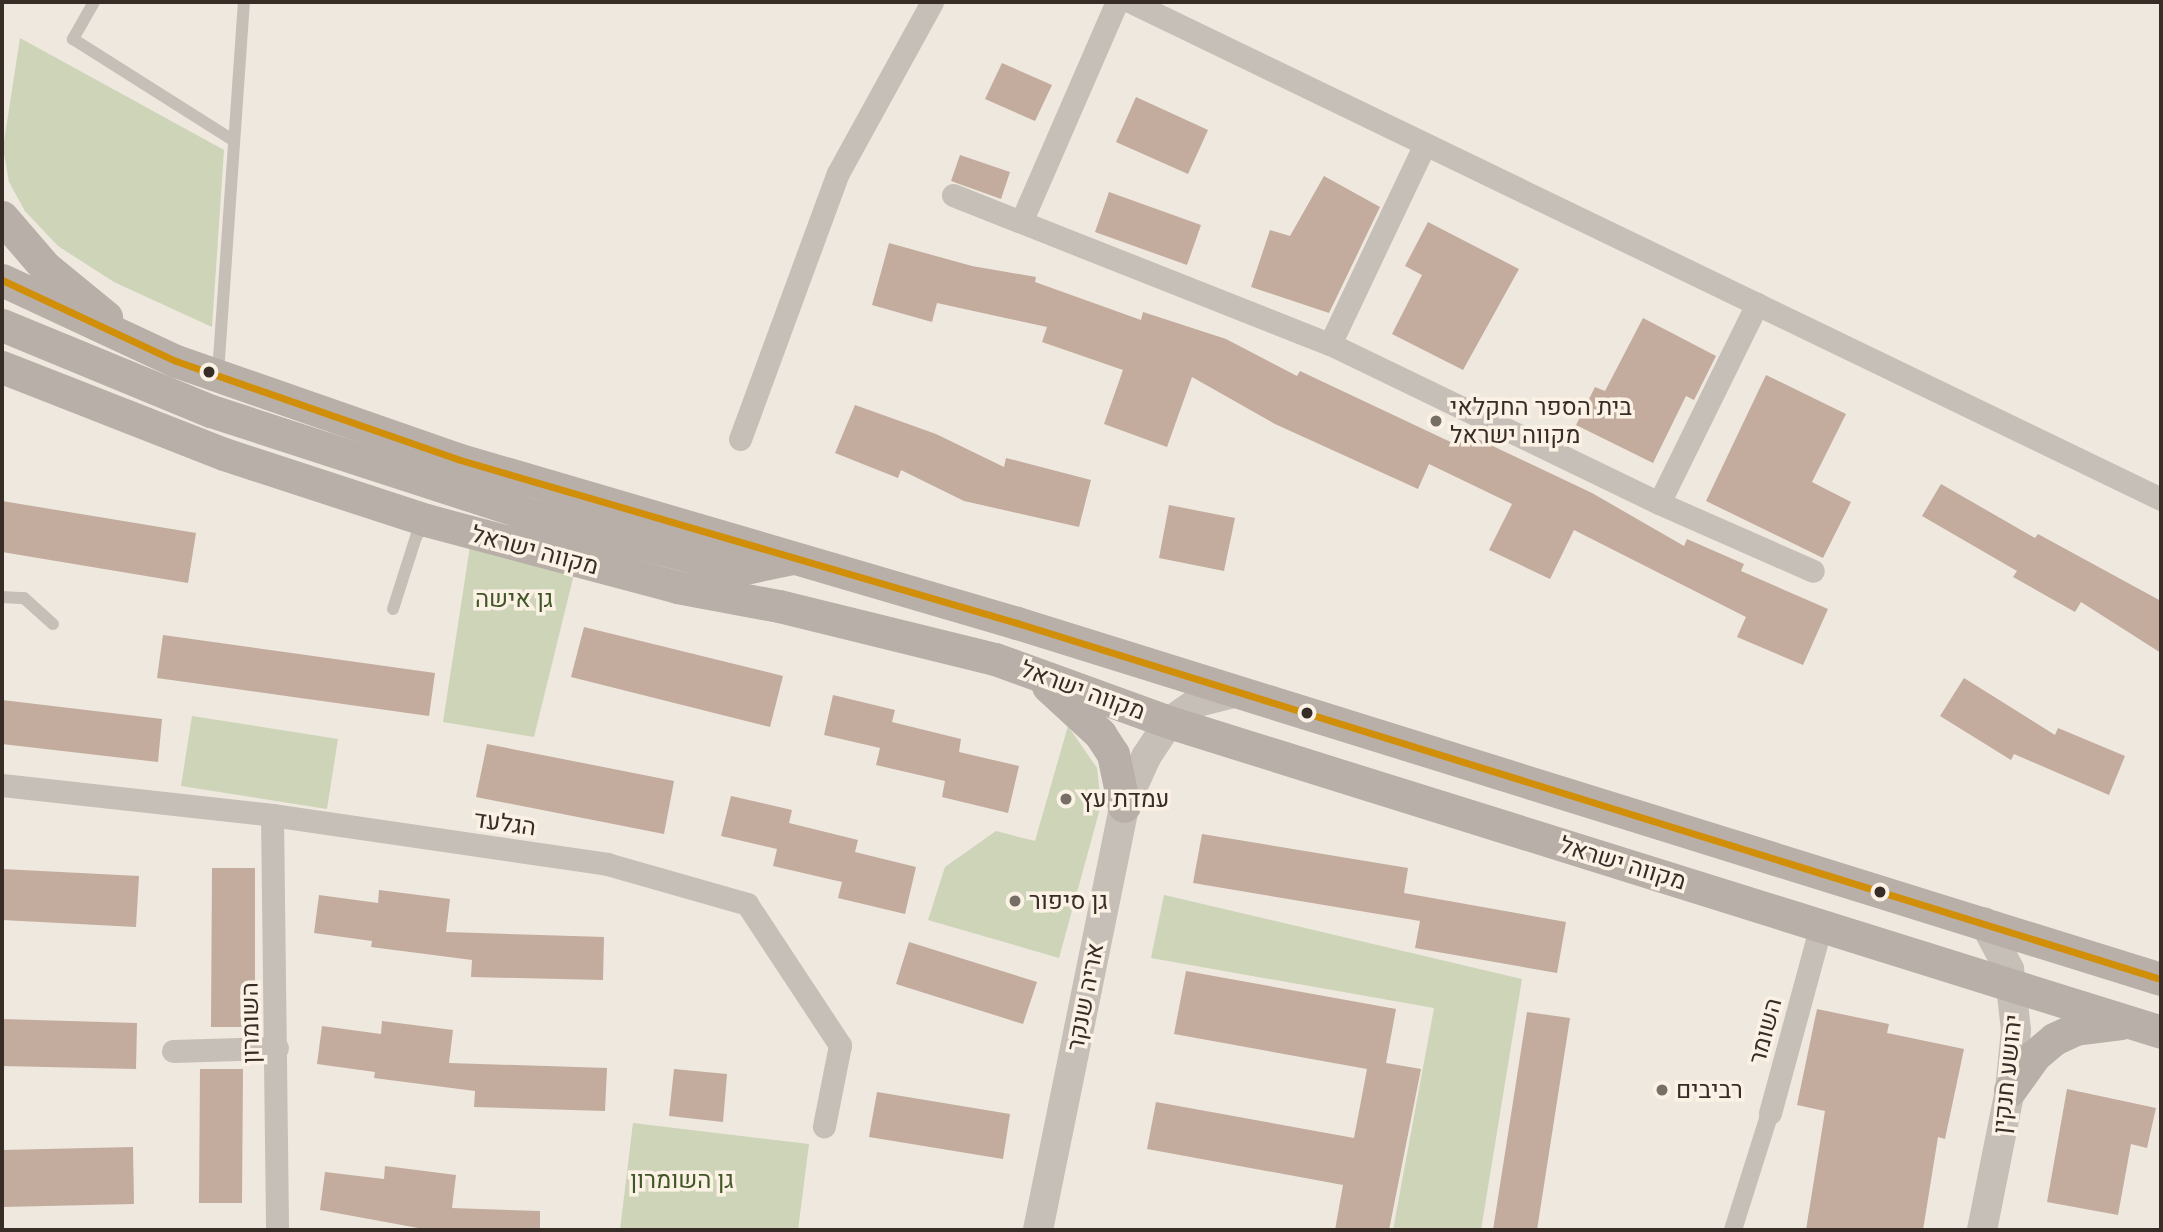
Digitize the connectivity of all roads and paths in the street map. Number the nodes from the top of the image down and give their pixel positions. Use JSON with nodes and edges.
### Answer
{"nodes":[{"id":1,"x":94,"y":2,"type":"edge"},
{"id":2,"x":244,"y":2,"type":"edge"},
{"id":3,"x":932,"y":2,"type":"edge"},
{"id":4,"x":1117,"y":2,"type":"edge"},
{"id":5,"x":1131,"y":2,"type":"edge"},
{"id":6,"x":233,"y":140,"type":"junction"},
{"id":7,"x":1425,"y":144,"type":"junction"},
{"id":8,"x":953,"y":195,"type":"dead end"},
{"id":9,"x":2,"y":217,"type":"edge"},
{"id":10,"x":1021,"y":220,"type":"junction"},
{"id":11,"x":2,"y":280,"type":"edge"},
{"id":12,"x":1756,"y":304,"type":"junction"},
{"id":13,"x":2,"y":325,"type":"edge"},
{"id":14,"x":1330,"y":344,"type":"junction"},
{"id":15,"x":176,"y":361,"type":"junction"},
{"id":16,"x":2,"y":367,"type":"edge"},
{"id":17,"x":218,"y":377,"type":"junction"},
{"id":18,"x":740,"y":439,"type":"dead end"},
{"id":19,"x":2161,"y":499,"type":"edge"},
{"id":20,"x":1660,"y":503,"type":"junction"},
{"id":21,"x":426,"y":520,"type":"junction"},
{"id":22,"x":798,"y":557,"type":"junction"},
{"id":23,"x":740,"y":569,"type":"junction"},
{"id":24,"x":1813,"y":570,"type":"dead end"},
{"id":25,"x":2,"y":597,"type":"edge"},
{"id":26,"x":779,"y":606,"type":"junction"},
{"id":27,"x":393,"y":609,"type":"dead end"},
{"id":28,"x":53,"y":624,"type":"dead end"},
{"id":29,"x":1030,"y":670,"type":"junction"},
{"id":30,"x":1235,"y":693,"type":"junction"},
{"id":31,"x":1170,"y":722,"type":"junction"},
{"id":32,"x":2,"y":785,"type":"edge"},
{"id":33,"x":1124,"y":806,"type":"junction"},
{"id":34,"x":272,"y":815,"type":"junction"},
{"id":35,"x":1984,"y":922,"type":"junction"},
{"id":36,"x":1821,"y":925,"type":"junction"},
{"id":37,"x":2161,"y":979,"type":"edge"},
{"id":38,"x":2013,"y":985,"type":"junction"},
{"id":39,"x":2146,"y":1027,"type":"edge"},
{"id":40,"x":277,"y":1048,"type":"junction"},
{"id":41,"x":173,"y":1051,"type":"dead end"},
{"id":42,"x":2010,"y":1090,"type":"junction"},
{"id":43,"x":1770,"y":1113,"type":"joint"},
{"id":44,"x":824,"y":1126,"type":"dead end"},
{"id":45,"x":278,"y":1230,"type":"edge"},
{"id":46,"x":1038,"y":1230,"type":"edge"},
{"id":47,"x":1734,"y":1230,"type":"edge"},
{"id":48,"x":1982,"y":1230,"type":"edge"}],
"edges":[{"from":1,"to":6,"type":"lane"},
{"from":2,"to":6,"type":"lane"},
{"from":3,"to":18,"type":"street"},
{"from":4,"to":10,"type":"street"},
{"from":5,"to":7,"type":"street"},
{"from":6,"to":17,"type":"lane"},
{"from":7,"to":12,"type":"street"},
{"from":7,"to":14,"type":"street"},
{"from":8,"to":10,"type":"street"},
{"from":9,"to":15,"type":"main road"},
{"from":10,"to":14,"type":"street"},
{"from":11,"to":15,"type":"main road","name":"מקווה ישראל"},
{"from":12,"to":19,"type":"street"},
{"from":12,"to":20,"type":"street"},
{"from":13,"to":23,"type":"main road"},
{"from":14,"to":20,"type":"street"},
{"from":15,"to":17,"type":"main road","name":"מקווה ישראל"},
{"from":16,"to":21,"type":"main road","name":"מקווה ישראל"},
{"from":17,"to":22,"type":"main road","name":"מקווה ישראל"},
{"from":20,"to":24,"type":"street"},
{"from":21,"to":26,"type":"main road","name":"מקווה ישראל"},
{"from":21,"to":27,"type":"lane"},
{"from":22,"to":23,"type":"main road"},
{"from":22,"to":30,"type":"main road","name":"מקווה ישראל"},
{"from":23,"to":26,"type":"main road"},
{"from":25,"to":28,"type":"lane"},
{"from":26,"to":29,"type":"main road","name":"מקווה ישראל"},
{"from":29,"to":31,"type":"main road","name":"מקווה ישראל"},
{"from":29,"to":33,"type":"main road"},
{"from":30,"to":31,"type":"street","name":"אריה שנקר"},
{"from":30,"to":35,"type":"main road","name":"מקווה ישראל"},
{"from":31,"to":33,"type":"street","name":"אריה שנקר"},
{"from":31,"to":36,"type":"main road","name":"מקווה ישראל"},
{"from":32,"to":34,"type":"street","name":"הגלעד"},
{"from":33,"to":46,"type":"street","name":"אריה שנקר"},
{"from":34,"to":40,"type":"street","name":"השומרון"},
{"from":34,"to":44,"type":"street","name":"הגלעד"},
{"from":35,"to":37,"type":"main road","name":"מקווה ישראל"},
{"from":35,"to":38,"type":"street","name":"יהושע חנקין"},
{"from":36,"to":38,"type":"main road","name":"מקווה ישראל"},
{"from":36,"to":43,"type":"street","name":"השומר"},
{"from":38,"to":39,"type":"main road","name":"מקווה ישראל"},
{"from":38,"to":42,"type":"street","name":"יהושע חנקין"},
{"from":39,"to":42,"type":"main road"},
{"from":40,"to":41,"type":"street"},
{"from":40,"to":45,"type":"street","name":"השומרון"},
{"from":42,"to":48,"type":"street","name":"יהושע חנקין"},
{"from":43,"to":47,"type":"street","name":"השומר"}]}
